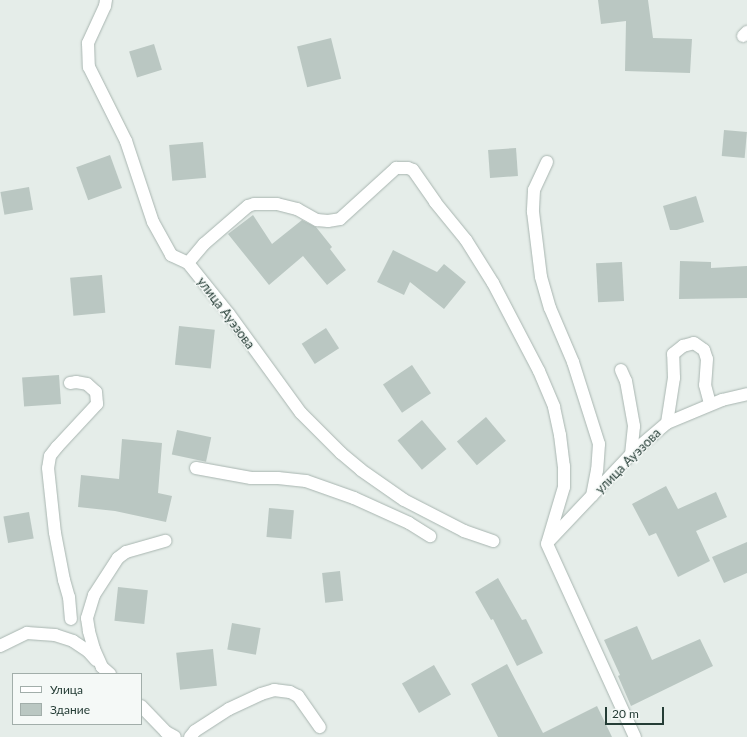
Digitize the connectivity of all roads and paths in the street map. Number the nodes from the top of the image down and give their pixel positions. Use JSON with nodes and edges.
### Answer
{"nodes":[{"id":1,"x":106,"y":0,"type":"edge"},
{"id":2,"x":547,"y":162,"type":"dead end"},
{"id":3,"x":188,"y":263,"type":"junction"},
{"id":4,"x":621,"y":370,"type":"dead end"},
{"id":5,"x":70,"y":383,"type":"dead end"},
{"id":6,"x":747,"y":394,"type":"edge"},
{"id":7,"x":710,"y":404,"type":"junction"},
{"id":8,"x":667,"y":423,"type":"junction"},
{"id":9,"x":631,"y":455,"type":"junction"},
{"id":10,"x":196,"y":468,"type":"dead end"},
{"id":11,"x":592,"y":496,"type":"junction"},
{"id":12,"x":430,"y":536,"type":"dead end"},
{"id":13,"x":164,"y":541,"type":"dead end"},
{"id":14,"x":493,"y":541,"type":"dead end"},
{"id":15,"x":547,"y":544,"type":"junction"},
{"id":16,"x":71,"y":619,"type":"dead end"},
{"id":17,"x":0,"y":646,"type":"edge"},
{"id":18,"x":106,"y":670,"type":"edge"},
{"id":19,"x":142,"y":707,"type":"edge"},
{"id":20,"x":320,"y":727,"type":"dead end"},
{"id":21,"x":175,"y":737,"type":"edge"},
{"id":22,"x":190,"y":737,"type":"edge"},
{"id":23,"x":635,"y":737,"type":"edge"}],
"edges":[{"from":1,"to":3,"type":"street","name":"улица Ауэзова"},
{"from":2,"to":11,"type":"street"},
{"from":3,"to":14,"type":"street","name":"улица Ауэзова"},
{"from":3,"to":15,"type":"street"},
{"from":4,"to":9,"type":"street"},
{"from":5,"to":16,"type":"street"},
{"from":6,"to":7,"type":"street","name":"улица Ауэзова"},
{"from":7,"to":8,"type":"street","name":"улица Ауэзова"},
{"from":7,"to":8,"type":"street"},
{"from":8,"to":9,"type":"street","name":"улица Ауэзова"},
{"from":9,"to":11,"type":"street","name":"улица Ауэзова"},
{"from":10,"to":12,"type":"street"},
{"from":11,"to":15,"type":"street","name":"улица Ауэзова"},
{"from":13,"to":18,"type":"street"},
{"from":15,"to":23,"type":"street"},
{"from":17,"to":18,"type":"street"},
{"from":19,"to":21,"type":"street"},
{"from":20,"to":22,"type":"street"}]}
